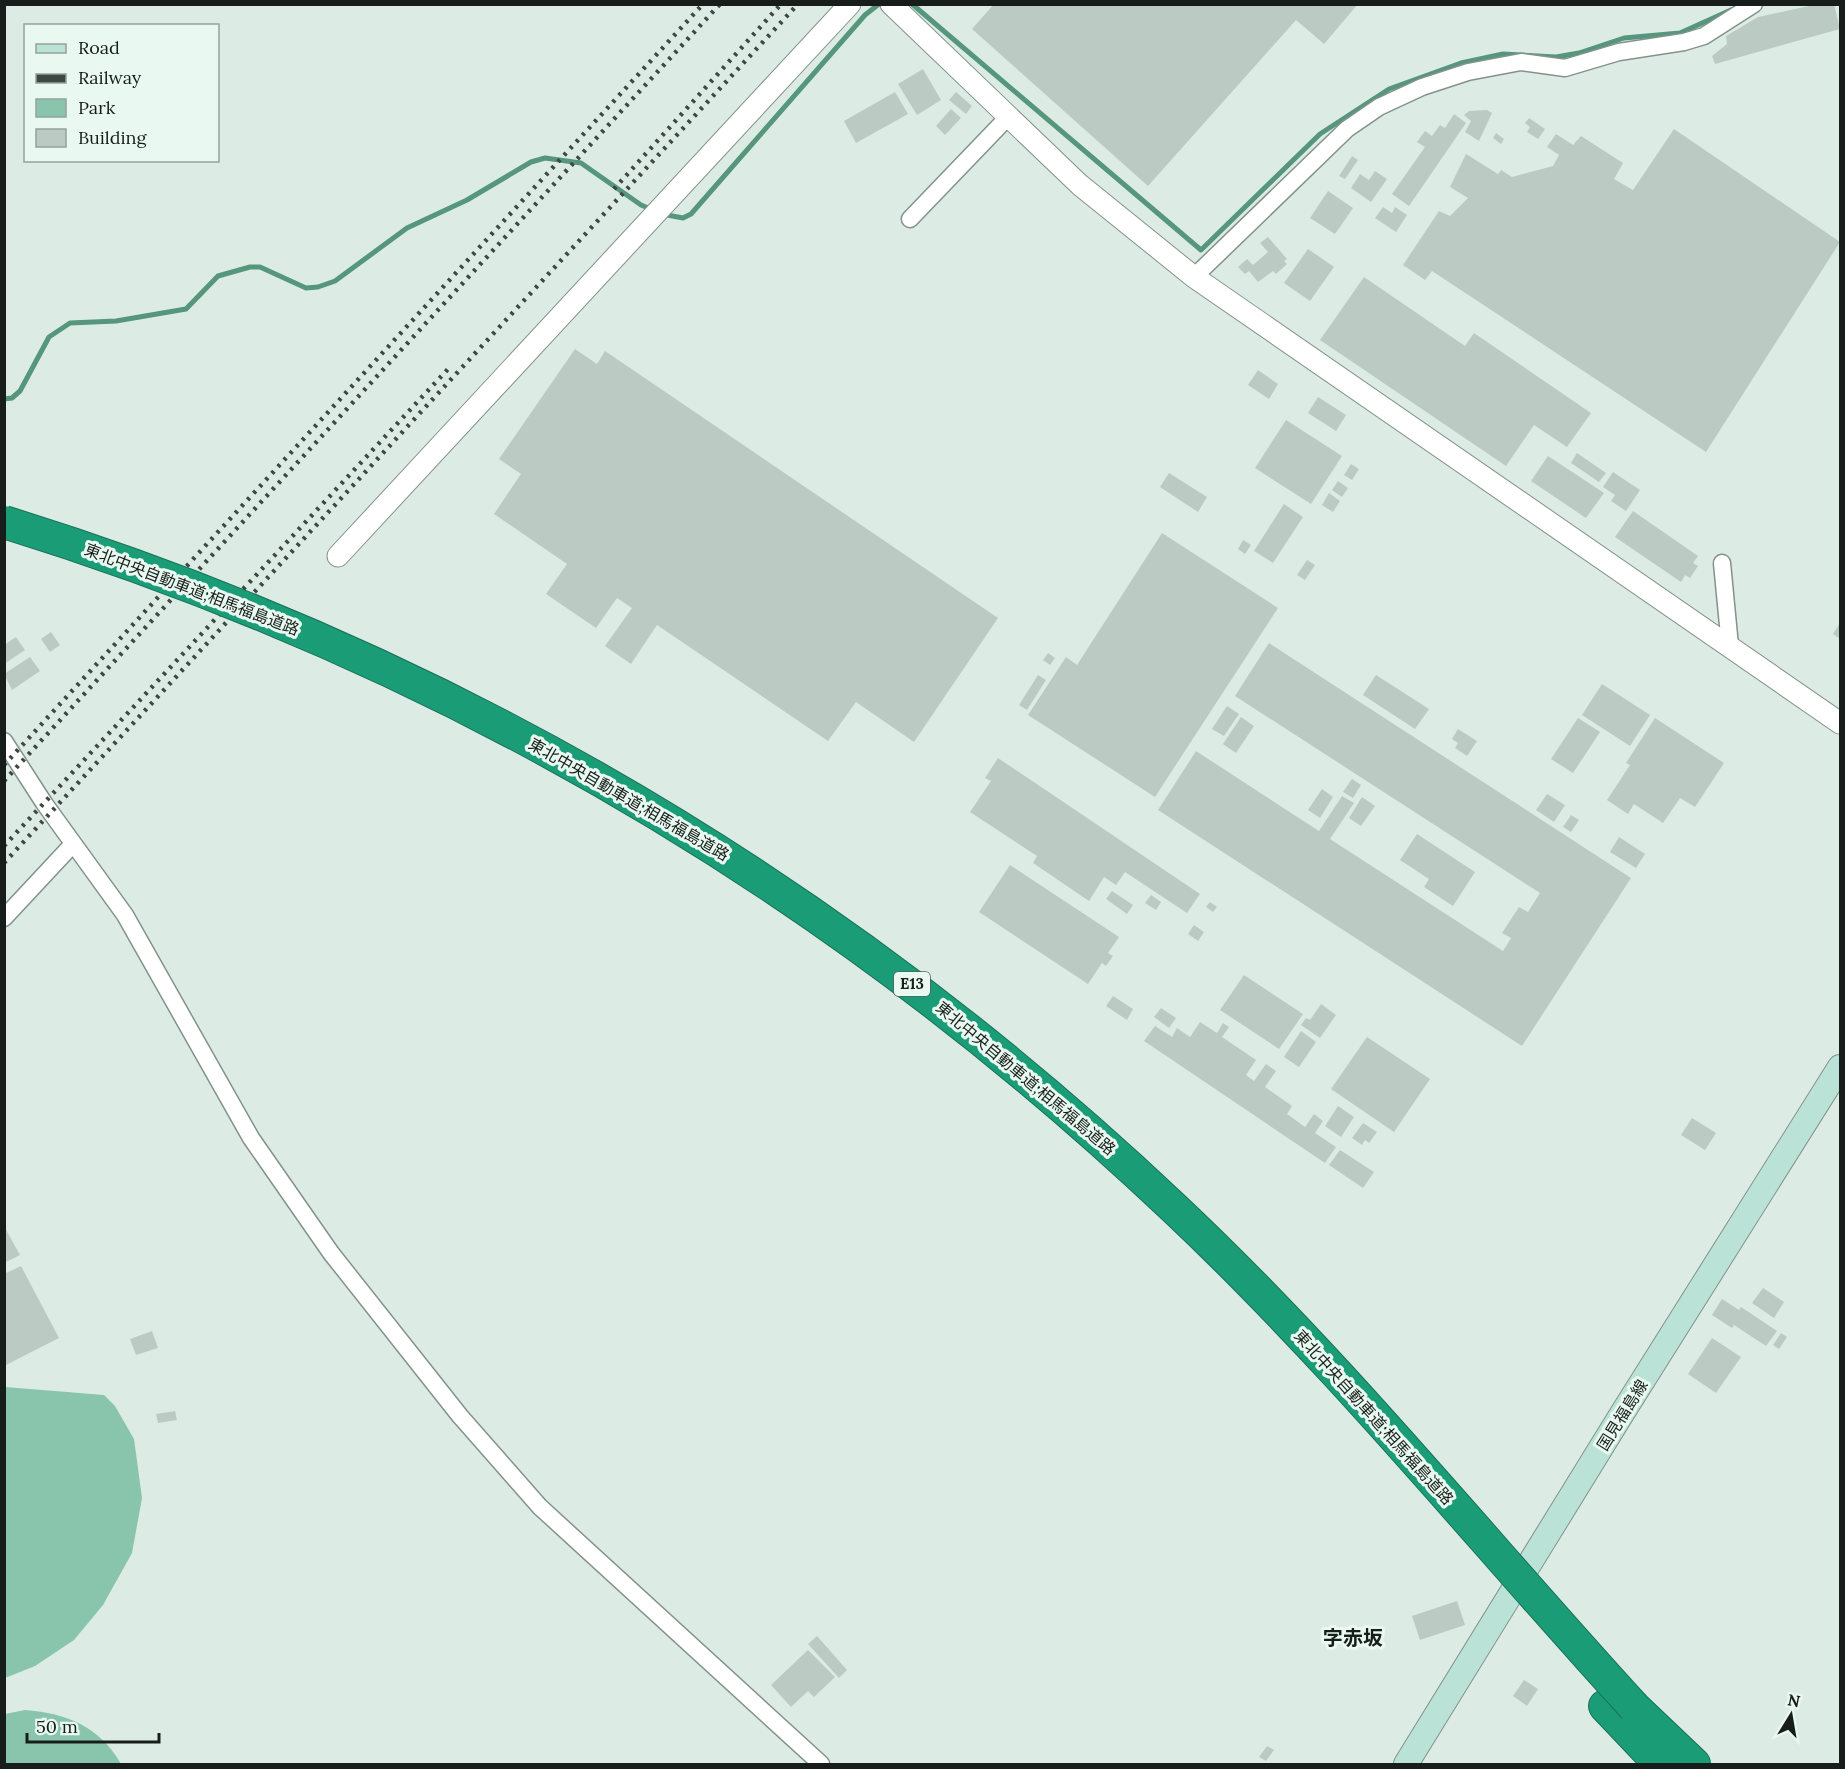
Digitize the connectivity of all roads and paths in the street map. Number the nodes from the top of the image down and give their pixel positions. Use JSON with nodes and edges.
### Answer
{"nodes":[{"id":1,"x":850,"y":4,"type":"edge"},
{"id":2,"x":891,"y":4,"type":"edge"},
{"id":3,"x":1754,"y":4,"type":"edge"},
{"id":4,"x":1008,"y":117,"type":"junction"},
{"id":5,"x":910,"y":219,"type":"dead end"},
{"id":6,"x":1194,"y":277,"type":"junction"},
{"id":7,"x":4,"y":522,"type":"edge"},
{"id":8,"x":4,"y":539,"type":"edge"},
{"id":9,"x":338,"y":556,"type":"dead end"},
{"id":10,"x":1722,"y":563,"type":"dead end"},
{"id":11,"x":1730,"y":646,"type":"junction"},
{"id":12,"x":1840,"y":723,"type":"edge"},
{"id":13,"x":4,"y":741,"type":"edge"},
{"id":14,"x":73,"y":844,"type":"junction"},
{"id":15,"x":4,"y":918,"type":"edge"},
{"id":16,"x":1840,"y":1067,"type":"edge"},
{"id":17,"x":1619,"y":1707,"type":"junction"},
{"id":18,"x":821,"y":1764,"type":"edge"},
{"id":19,"x":1406,"y":1764,"type":"edge"},
{"id":20,"x":1646,"y":1764,"type":"edge"},
{"id":21,"x":1660,"y":1764,"type":"edge"},
{"id":22,"x":1689,"y":1764,"type":"edge"},
{"id":23,"x":1694,"y":1764,"type":"edge"}],
"edges":[{"from":1,"to":9,"type":"street"},
{"from":2,"to":4,"type":"street"},
{"from":3,"to":6,"type":"street"},
{"from":4,"to":5,"type":"street"},
{"from":4,"to":6,"type":"street"},
{"from":6,"to":11,"type":"street"},
{"from":7,"to":17,"type":"highway","name":"東北中央自動車道;相馬福島道路","number":"E13","bridge":true},
{"from":8,"to":17,"type":"highway","name":"東北中央自動車道;相馬福島道路","number":"E13"},
{"from":10,"to":11,"type":"street"},
{"from":11,"to":12,"type":"street"},
{"from":13,"to":14,"type":"street"},
{"from":14,"to":15,"type":"street"},
{"from":14,"to":18,"type":"street"},
{"from":16,"to":19,"type":"main road","name":"国見福島線"},
{"from":17,"to":20,"type":"highway"},
{"from":17,"to":21,"type":"highway","name":"東北中央自動車道;相馬福島道路","number":"E13"},
{"from":17,"to":22,"type":"highway","name":"東北中央自動車道;相馬福島道路","number":"E13"},
{"from":17,"to":23,"type":"highway"}]}
